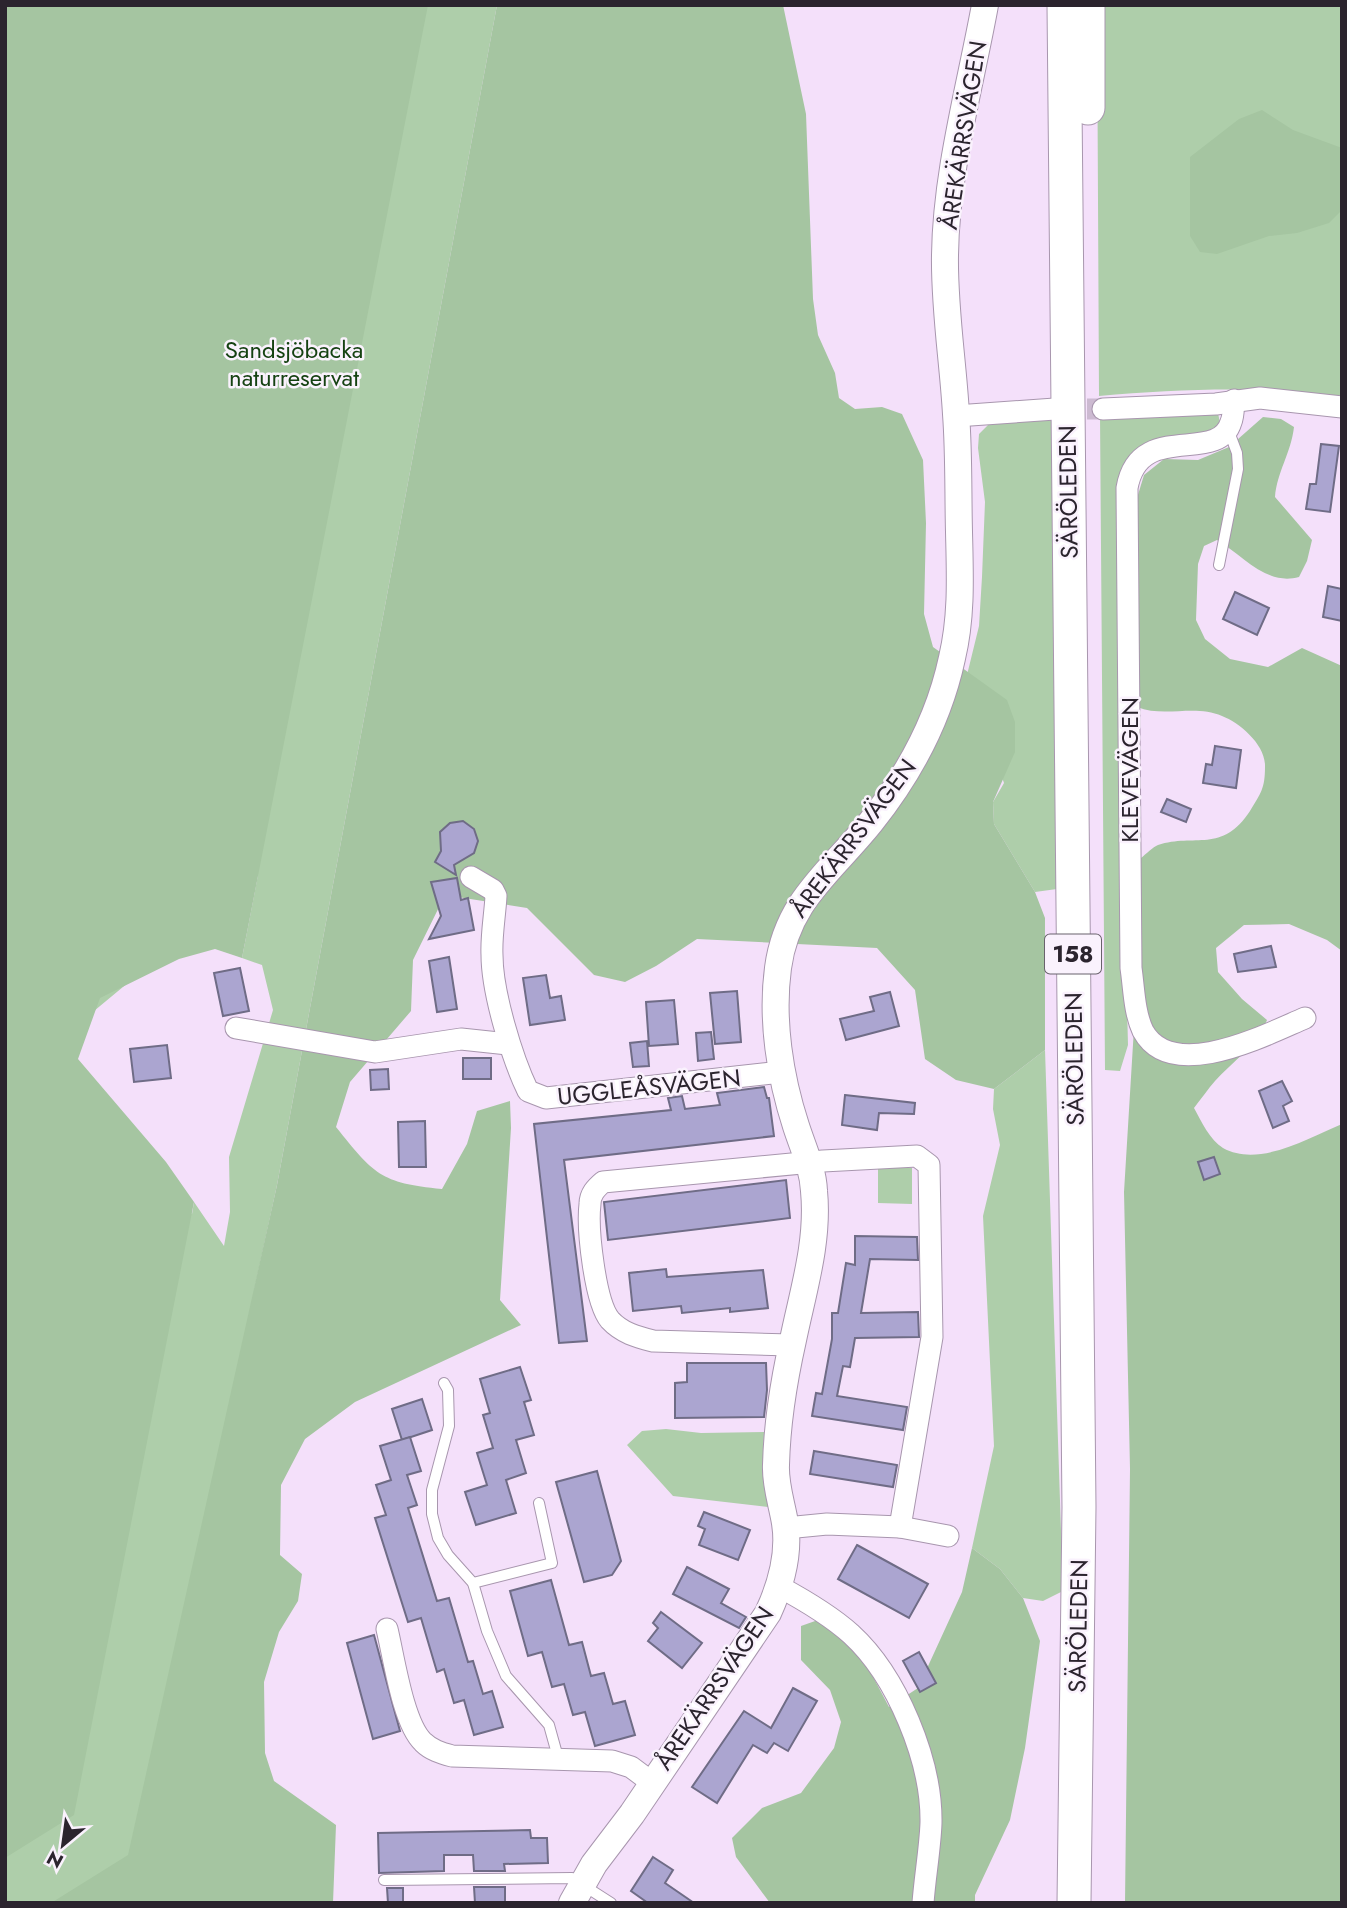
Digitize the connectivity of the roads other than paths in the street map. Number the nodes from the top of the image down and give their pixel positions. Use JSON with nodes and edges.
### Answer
{"nodes":[{"id":1,"x":985,"y":5,"type":"edge"},
{"id":2,"x":1064,"y":5,"type":"edge"},
{"id":3,"x":1088,"y":5,"type":"edge"},
{"id":4,"x":1234,"y":400,"type":"junction"},
{"id":5,"x":1342,"y":407,"type":"edge"},
{"id":6,"x":1055,"y":409,"type":"tunnel mouth"},
{"id":7,"x":1103,"y":409,"type":"tunnel mouth"},
{"id":8,"x":956,"y":416,"type":"junction"},
{"id":9,"x":1228,"y":429,"type":"junction"},
{"id":10,"x":1219,"y":565,"type":"dead end"},
{"id":11,"x":471,"y":877,"type":"dead end"},
{"id":12,"x":1306,"y":1018,"type":"dead end"},
{"id":13,"x":236,"y":1028,"type":"dead end"},
{"id":14,"x":508,"y":1044,"type":"junction"},
{"id":15,"x":781,"y":1072,"type":"junction"},
{"id":16,"x":809,"y":1162,"type":"junction"},
{"id":17,"x":792,"y":1345,"type":"junction"},
{"id":18,"x":444,"y":1382,"type":"dead end"},
{"id":19,"x":539,"y":1503,"type":"dead end"},
{"id":20,"x":900,"y":1527,"type":"junction"},
{"id":21,"x":786,"y":1528,"type":"junction"},
{"id":22,"x":948,"y":1535,"type":"dead end"},
{"id":23,"x":473,"y":1583,"type":"junction"},
{"id":24,"x":780,"y":1587,"type":"junction"},
{"id":25,"x":387,"y":1629,"type":"dead end"},
{"id":26,"x":559,"y":1761,"type":"junction"},
{"id":27,"x":651,"y":1782,"type":"junction"},
{"id":28,"x":384,"y":1880,"type":"dead end"},
{"id":29,"x":577,"y":1893,"type":"edge"},
{"id":30,"x":611,"y":1903,"type":"edge"},
{"id":31,"x":923,"y":1903,"type":"edge"},
{"id":32,"x":1074,"y":1903,"type":"edge"},
{"id":33,"x":1095,"y":1903,"type":"edge"}],
"edges":[{"from":1,"to":8,"type":"street","name":"ÅREKÄRRSVÄGEN"},
{"from":2,"to":32,"type":"main road","name":"SÄRÖLEDEN","number":"158"},
{"from":3,"to":33,"type":"main road","name":"SÄRÖLEDEN","number":"158"},
{"from":4,"to":5,"type":"street"},
{"from":4,"to":7,"type":"street"},
{"from":4,"to":9,"type":"street"},
{"from":6,"to":8,"type":"street"},
{"from":8,"to":15,"type":"street","name":"ÅREKÄRRSVÄGEN"},
{"from":9,"to":10,"type":"lane"},
{"from":9,"to":12,"type":"street","name":"KLEVEVÄGEN"},
{"from":11,"to":14,"type":"street","name":"UGGLEÅSVÄGEN"},
{"from":13,"to":14,"type":"street"},
{"from":14,"to":15,"type":"street","name":"UGGLEÅSVÄGEN"},
{"from":15,"to":16,"type":"street","name":"ÅREKÄRRSVÄGEN"},
{"from":16,"to":17,"type":"street","name":"ÅREKÄRRSVÄGEN"},
{"from":16,"to":17,"type":"street"},
{"from":16,"to":20,"type":"street"},
{"from":17,"to":21,"type":"street","name":"ÅREKÄRRSVÄGEN"},
{"from":18,"to":23,"type":"lane"},
{"from":19,"to":23,"type":"lane"},
{"from":20,"to":21,"type":"street"},
{"from":20,"to":22,"type":"street"},
{"from":21,"to":24,"type":"street","name":"ÅREKÄRRSVÄGEN"},
{"from":23,"to":26,"type":"lane"},
{"from":24,"to":27,"type":"street","name":"ÅREKÄRRSVÄGEN"},
{"from":24,"to":31,"type":"street"},
{"from":25,"to":26,"type":"street"},
{"from":26,"to":27,"type":"street"},
{"from":27,"to":29,"type":"street","name":"ÅREKÄRRSVÄGEN"},
{"from":28,"to":29,"type":"lane"},
{"from":29,"to":30,"type":"lane"}]}
